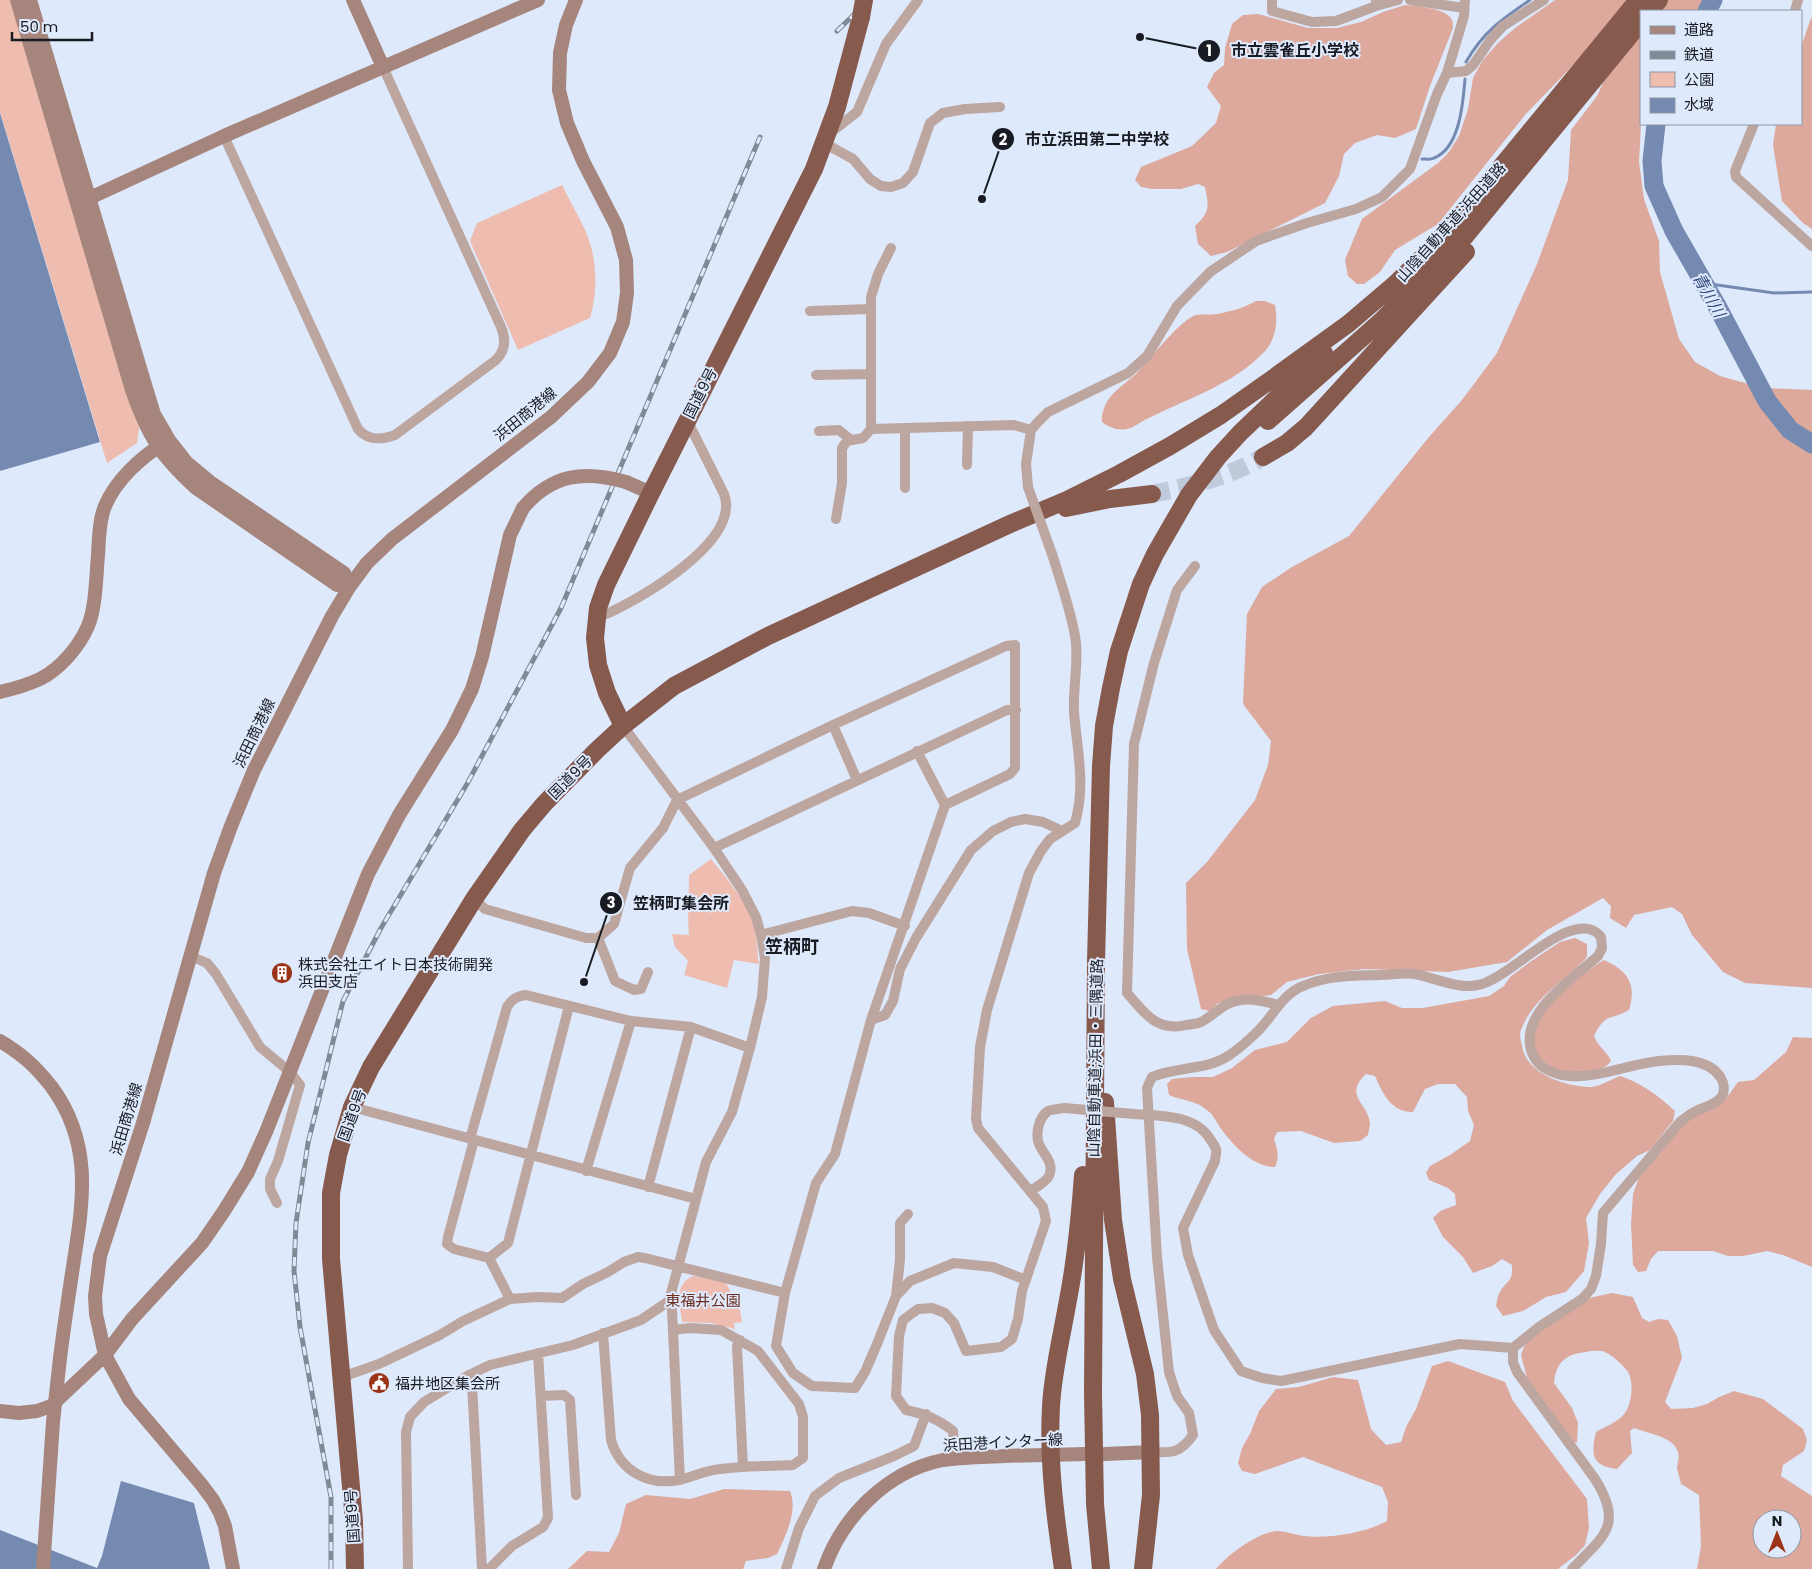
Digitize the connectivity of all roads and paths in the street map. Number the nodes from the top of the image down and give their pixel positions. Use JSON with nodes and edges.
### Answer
{"nodes":[{"id":1,"x":353,"y":0,"type":"edge"},
{"id":2,"x":538,"y":0,"type":"edge"},
{"id":3,"x":576,"y":0,"type":"edge"},
{"id":4,"x":864,"y":0,"type":"edge"},
{"id":5,"x":918,"y":0,"type":"edge"},
{"id":6,"x":1272,"y":0,"type":"edge"},
{"id":7,"x":1398,"y":0,"type":"edge"},
{"id":8,"x":1410,"y":0,"type":"edge"},
{"id":9,"x":1544,"y":0,"type":"edge"},
{"id":10,"x":1638,"y":0,"type":"edge"},
{"id":11,"x":1659,"y":0,"type":"edge"},
{"id":12,"x":26,"y":1,"type":"edge"},
{"id":13,"x":1376,"y":3,"type":"edge"},
{"id":14,"x":1465,"y":4,"type":"edge"},
{"id":15,"x":1651,"y":10,"type":"edge"},
{"id":16,"x":1640,"y":23,"type":"edge"},
{"id":17,"x":1594,"y":66,"type":"junction"},
{"id":18,"x":383,"y":67,"type":"junction"},
{"id":19,"x":1447,"y":72,"type":"junction"},
{"id":20,"x":1000,"y":107,"type":"dead end"},
{"id":21,"x":1754,"y":125,"type":"edge"},
{"id":22,"x":1557,"y":126,"type":"junction"},
{"id":23,"x":224,"y":136,"type":"junction"},
{"id":24,"x":825,"y":139,"type":"junction"},
{"id":25,"x":83,"y":201,"type":"junction"},
{"id":26,"x":1812,"y":246,"type":"edge"},
{"id":27,"x":891,"y":248,"type":"dead end"},
{"id":28,"x":1395,"y":284,"type":"junction"},
{"id":29,"x":871,"y":309,"type":"junction"},
{"id":30,"x":810,"y":311,"type":"dead end"},
{"id":31,"x":871,"y":374,"type":"junction"},
{"id":32,"x":816,"y":375,"type":"dead end"},
{"id":33,"x":687,"y":420,"type":"junction"},
{"id":34,"x":968,"y":426,"type":"junction"},
{"id":35,"x":905,"y":428,"type":"junction"},
{"id":36,"x":872,"y":429,"type":"junction"},
{"id":37,"x":1032,"y":430,"type":"junction"},
{"id":38,"x":819,"y":431,"type":"dead end"},
{"id":39,"x":851,"y":440,"type":"junction"},
{"id":40,"x":163,"y":444,"type":"junction"},
{"id":41,"x":1230,"y":452,"type":"junction"},
{"id":42,"x":1263,"y":457,"type":"tunnel mouth"},
{"id":43,"x":967,"y":465,"type":"dead end"},
{"id":44,"x":905,"y":488,"type":"dead end"},
{"id":45,"x":651,"y":493,"type":"junction"},
{"id":46,"x":1152,"y":494,"type":"tunnel mouth"},
{"id":47,"x":836,"y":519,"type":"dead end"},
{"id":48,"x":1010,"y":524,"type":"junction"},
{"id":49,"x":1195,"y":566,"type":"dead end"},
{"id":50,"x":350,"y":586,"type":"junction"},
{"id":51,"x":604,"y":615,"type":"dead end"},
{"id":52,"x":0,"y":692,"type":"edge"},
{"id":53,"x":1016,"y":710,"type":"junction"},
{"id":54,"x":623,"y":726,"type":"junction"},
{"id":55,"x":833,"y":726,"type":"junction"},
{"id":56,"x":918,"y":751,"type":"junction"},
{"id":57,"x":857,"y":780,"type":"junction"},
{"id":58,"x":677,"y":800,"type":"junction"},
{"id":59,"x":945,"y":804,"type":"junction"},
{"id":60,"x":1062,"y":831,"type":"junction"},
{"id":61,"x":714,"y":848,"type":"junction"},
{"id":62,"x":474,"y":899,"type":"junction"},
{"id":63,"x":905,"y":926,"type":"junction"},
{"id":64,"x":761,"y":935,"type":"junction"},
{"id":65,"x":598,"y":938,"type":"junction"},
{"id":66,"x":190,"y":956,"type":"junction"},
{"id":67,"x":1096,"y":962,"type":"junction"},
{"id":68,"x":648,"y":972,"type":"dead end"},
{"id":69,"x":570,"y":1006,"type":"junction"},
{"id":70,"x":1279,"y":1006,"type":"junction"},
{"id":71,"x":631,"y":1020,"type":"junction"},
{"id":72,"x":871,"y":1020,"type":"junction"},
{"id":73,"x":691,"y":1027,"type":"junction"},
{"id":74,"x":0,"y":1041,"type":"edge"},
{"id":75,"x":750,"y":1048,"type":"junction"},
{"id":76,"x":290,"y":1072,"type":"junction"},
{"id":77,"x":1095,"y":1105,"type":"junction"},
{"id":78,"x":352,"y":1107,"type":"junction"},
{"id":79,"x":1149,"y":1115,"type":"junction"},
{"id":80,"x":472,"y":1140,"type":"junction"},
{"id":81,"x":532,"y":1156,"type":"junction"},
{"id":82,"x":586,"y":1171,"type":"junction"},
{"id":83,"x":648,"y":1186,"type":"junction"},
{"id":84,"x":1031,"y":1191,"type":"junction"},
{"id":85,"x":696,"y":1199,"type":"junction"},
{"id":86,"x":278,"y":1203,"type":"dead end"},
{"id":87,"x":908,"y":1214,"type":"dead end"},
{"id":88,"x":489,"y":1258,"type":"junction"},
{"id":89,"x":678,"y":1267,"type":"junction"},
{"id":90,"x":1026,"y":1280,"type":"junction"},
{"id":91,"x":786,"y":1293,"type":"junction"},
{"id":92,"x":896,"y":1296,"type":"junction"},
{"id":93,"x":510,"y":1299,"type":"junction"},
{"id":94,"x":669,"y":1301,"type":"junction"},
{"id":95,"x":673,"y":1330,"type":"junction"},
{"id":96,"x":603,"y":1332,"type":"junction"},
{"id":97,"x":740,"y":1340,"type":"junction"},
{"id":98,"x":1513,"y":1348,"type":"junction"},
{"id":99,"x":538,"y":1353,"type":"junction"},
{"id":100,"x":105,"y":1355,"type":"junction"},
{"id":101,"x":467,"y":1376,"type":"junction"},
{"id":102,"x":342,"y":1377,"type":"junction"},
{"id":103,"x":541,"y":1396,"type":"junction"},
{"id":104,"x":0,"y":1411,"type":"edge"},
{"id":105,"x":926,"y":1414,"type":"junction"},
{"id":106,"x":1152,"y":1452,"type":"junction"},
{"id":107,"x":1084,"y":1454,"type":"dead end"},
{"id":108,"x":1105,"y":1454,"type":"dead end"},
{"id":109,"x":1050,"y":1455,"type":"junction"},
{"id":110,"x":956,"y":1458,"type":"junction"},
{"id":111,"x":743,"y":1467,"type":"junction"},
{"id":112,"x":680,"y":1480,"type":"junction"},
{"id":113,"x":576,"y":1495,"type":"dead end"},
{"id":114,"x":43,"y":1569,"type":"edge"},
{"id":115,"x":233,"y":1569,"type":"edge"},
{"id":116,"x":355,"y":1569,"type":"edge"},
{"id":117,"x":408,"y":1569,"type":"edge"},
{"id":118,"x":482,"y":1569,"type":"edge"},
{"id":119,"x":489,"y":1569,"type":"edge"},
{"id":120,"x":786,"y":1569,"type":"edge"},
{"id":121,"x":824,"y":1569,"type":"edge"},
{"id":122,"x":1063,"y":1569,"type":"edge"},
{"id":123,"x":1101,"y":1569,"type":"edge"},
{"id":124,"x":1143,"y":1569,"type":"edge"},
{"id":125,"x":1572,"y":1569,"type":"edge"}],
"edges":[{"from":1,"to":18,"type":"street"},
{"from":2,"to":18,"type":"street"},
{"from":3,"to":50,"type":"street","name":"浜田商港線"},
{"from":4,"to":24,"type":"highway","name":"国道9号","bridge":true},
{"from":5,"to":24,"type":"street"},
{"from":6,"to":13,"type":"street"},
{"from":7,"to":13,"type":"street"},
{"from":8,"to":14,"type":"street"},
{"from":9,"to":19,"type":"street"},
{"from":10,"to":17,"type":"highway","name":"山陰自動車道;浜田道路"},
{"from":11,"to":15,"type":"highway"},
{"from":12,"to":25,"type":"street"},
{"from":14,"to":19,"type":"street"},
{"from":16,"to":17,"type":"highway","name":"山陰自動車道;浜田道路"},
{"from":17,"to":22,"type":"highway","name":"山陰自動車道;浜田道路"},
{"from":17,"to":28,"type":"highway","name":"山陰自動車道;浜田道路"},
{"from":18,"to":23,"type":"street"},
{"from":18,"to":23,"type":"street"},
{"from":19,"to":37,"type":"street"},
{"from":20,"to":24,"type":"street"},
{"from":21,"to":26,"type":"street"},
{"from":22,"to":41,"type":"highway","name":"山陰自動車道;浜田道路"},
{"from":22,"to":42,"type":"highway"},
{"from":23,"to":25,"type":"street"},
{"from":24,"to":33,"type":"highway","name":"国道9号"},
{"from":25,"to":40,"type":"street"},
{"from":27,"to":29,"type":"street"},
{"from":28,"to":41,"type":"highway","name":"山陰自動車道;浜田道路"},
{"from":28,"to":48,"type":"highway"},
{"from":29,"to":30,"type":"street"},
{"from":29,"to":31,"type":"street"},
{"from":31,"to":32,"type":"street"},
{"from":31,"to":36,"type":"street"},
{"from":33,"to":45,"type":"highway","name":"国道9号"},
{"from":33,"to":51,"type":"street"},
{"from":34,"to":35,"type":"street"},
{"from":34,"to":37,"type":"street"},
{"from":34,"to":43,"type":"street"},
{"from":35,"to":36,"type":"street"},
{"from":35,"to":44,"type":"street"},
{"from":36,"to":39,"type":"street"},
{"from":37,"to":60,"type":"street","bridge":true},
{"from":38,"to":39,"type":"street"},
{"from":39,"to":47,"type":"street"},
{"from":40,"to":50,"type":"street"},
{"from":40,"to":52,"type":"street"},
{"from":41,"to":67,"type":"highway","name":"山陰自動車道;浜田・三隅道路"},
{"from":45,"to":54,"type":"highway","name":"国道9号"},
{"from":45,"to":76,"type":"street","bridge":true},
{"from":46,"to":48,"type":"highway"},
{"from":48,"to":54,"type":"highway"},
{"from":49,"to":70,"type":"street"},
{"from":50,"to":66,"type":"street","name":"浜田商港線"},
{"from":53,"to":55,"type":"street"},
{"from":53,"to":56,"type":"street"},
{"from":53,"to":59,"type":"street"},
{"from":54,"to":58,"type":"street"},
{"from":54,"to":62,"type":"highway","name":"国道9号"},
{"from":55,"to":57,"type":"street"},
{"from":55,"to":58,"type":"street"},
{"from":56,"to":57,"type":"street"},
{"from":56,"to":59,"type":"street"},
{"from":57,"to":61,"type":"street"},
{"from":58,"to":61,"type":"street"},
{"from":58,"to":65,"type":"street"},
{"from":59,"to":63,"type":"street"},
{"from":60,"to":72,"type":"street"},
{"from":60,"to":84,"type":"street"},
{"from":61,"to":64,"type":"street"},
{"from":62,"to":65,"type":"street"},
{"from":62,"to":78,"type":"highway","name":"国道9号"},
{"from":63,"to":64,"type":"street"},
{"from":63,"to":72,"type":"street"},
{"from":64,"to":75,"type":"street"},
{"from":65,"to":68,"type":"street"},
{"from":66,"to":76,"type":"street"},
{"from":66,"to":100,"type":"street","name":"浜田商港線"},
{"from":67,"to":77,"type":"highway","name":"山陰自動車道;浜田・三隅道路"},
{"from":67,"to":106,"type":"highway"},
{"from":69,"to":71,"type":"street"},
{"from":69,"to":80,"type":"street"},
{"from":69,"to":81,"type":"street"},
{"from":70,"to":79,"type":"street"},
{"from":70,"to":98,"type":"street"},
{"from":71,"to":73,"type":"street"},
{"from":71,"to":82,"type":"street"},
{"from":72,"to":91,"type":"street"},
{"from":73,"to":75,"type":"street"},
{"from":73,"to":83,"type":"street"},
{"from":74,"to":114,"type":"street","bridge":true},
{"from":75,"to":85,"type":"street"},
{"from":76,"to":86,"type":"street"},
{"from":76,"to":100,"type":"street"},
{"from":77,"to":109,"type":"highway"},
{"from":77,"to":123,"type":"highway","name":"山陰自動車道;浜田・三隅道路"},
{"from":78,"to":80,"type":"street"},
{"from":78,"to":102,"type":"highway","name":"国道9号"},
{"from":79,"to":84,"type":"street","bridge":true},
{"from":79,"to":98,"type":"street"},
{"from":79,"to":106,"type":"street"},
{"from":80,"to":81,"type":"street"},
{"from":80,"to":88,"type":"street"},
{"from":81,"to":82,"type":"street"},
{"from":81,"to":88,"type":"street"},
{"from":82,"to":83,"type":"street"},
{"from":83,"to":85,"type":"street"},
{"from":84,"to":90,"type":"street"},
{"from":85,"to":89,"type":"street"},
{"from":87,"to":92,"type":"street"},
{"from":88,"to":93,"type":"street"},
{"from":89,"to":91,"type":"street"},
{"from":89,"to":93,"type":"street"},
{"from":89,"to":94,"type":"street"},
{"from":90,"to":92,"type":"street"},
{"from":90,"to":105,"type":"street"},
{"from":91,"to":92,"type":"street"},
{"from":93,"to":102,"type":"street"},
{"from":94,"to":95,"type":"street"},
{"from":94,"to":96,"type":"street"},
{"from":95,"to":97,"type":"street"},
{"from":95,"to":112,"type":"street"},
{"from":96,"to":99,"type":"street"},
{"from":96,"to":112,"type":"street"},
{"from":97,"to":111,"type":"street"},
{"from":97,"to":111,"type":"street"},
{"from":98,"to":125,"type":"street"},
{"from":99,"to":101,"type":"street"},
{"from":99,"to":103,"type":"street"},
{"from":100,"to":104,"type":"street"},
{"from":100,"to":115,"type":"street","name":"浜田商港線"},
{"from":101,"to":117,"type":"street"},
{"from":101,"to":118,"type":"street"},
{"from":102,"to":116,"type":"highway","name":"国道9号"},
{"from":103,"to":113,"type":"street"},
{"from":103,"to":119,"type":"street"},
{"from":105,"to":110,"type":"street"},
{"from":105,"to":120,"type":"street"},
{"from":106,"to":108,"type":"street"},
{"from":106,"to":124,"type":"highway"},
{"from":107,"to":109,"type":"street","name":"浜田港インター線"},
{"from":109,"to":110,"type":"street","name":"浜田港インター線"},
{"from":109,"to":122,"type":"highway"},
{"from":110,"to":121,"type":"street","name":"浜田港インター線"},
{"from":111,"to":112,"type":"street"}]}
